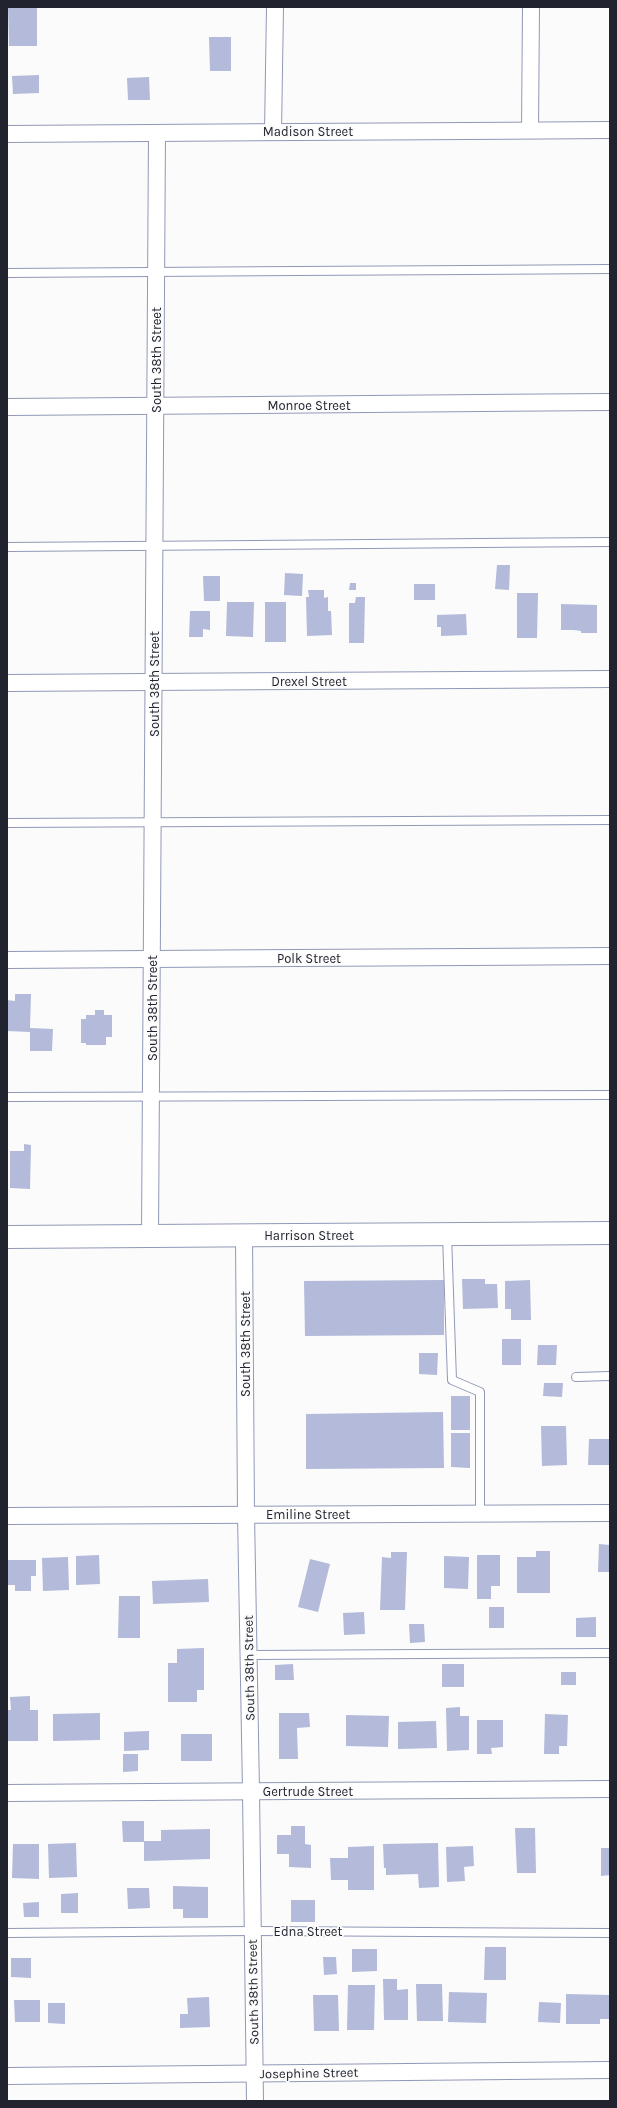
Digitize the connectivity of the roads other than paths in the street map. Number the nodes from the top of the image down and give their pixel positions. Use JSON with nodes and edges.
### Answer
{"nodes":[{"id":1,"x":276,"y":7,"type":"edge"},
{"id":2,"x":531,"y":7,"type":"edge"},
{"id":3,"x":530,"y":130,"type":"junction"},
{"id":4,"x":610,"y":130,"type":"edge"},
{"id":5,"x":157,"y":132,"type":"junction"},
{"id":6,"x":273,"y":132,"type":"junction"},
{"id":7,"x":7,"y":134,"type":"edge"},
{"id":8,"x":610,"y":269,"type":"edge"},
{"id":9,"x":157,"y":272,"type":"junction"},
{"id":10,"x":7,"y":273,"type":"edge"},
{"id":11,"x":610,"y":402,"type":"edge"},
{"id":12,"x":156,"y":406,"type":"junction"},
{"id":13,"x":7,"y":407,"type":"edge"},
{"id":14,"x":610,"y":542,"type":"edge"},
{"id":15,"x":155,"y":546,"type":"junction"},
{"id":16,"x":7,"y":547,"type":"edge"},
{"id":17,"x":610,"y":679,"type":"edge"},
{"id":18,"x":154,"y":682,"type":"junction"},
{"id":19,"x":7,"y":683,"type":"edge"},
{"id":20,"x":610,"y":820,"type":"edge"},
{"id":21,"x":7,"y":823,"type":"edge"},
{"id":22,"x":153,"y":823,"type":"junction"},
{"id":23,"x":610,"y":956,"type":"edge"},
{"id":24,"x":7,"y":960,"type":"edge"},
{"id":25,"x":152,"y":960,"type":"junction"},
{"id":26,"x":610,"y":1094,"type":"edge"},
{"id":27,"x":151,"y":1096,"type":"junction"},
{"id":28,"x":7,"y":1097,"type":"edge"},
{"id":29,"x":610,"y":1233,"type":"edge"},
{"id":30,"x":447,"y":1234,"type":"junction"},
{"id":31,"x":244,"y":1235,"type":"junction"},
{"id":32,"x":150,"y":1236,"type":"junction"},
{"id":33,"x":7,"y":1237,"type":"edge"},
{"id":34,"x":610,"y":1376,"type":"edge"},
{"id":35,"x":576,"y":1377,"type":"dead end"},
{"id":36,"x":480,"y":1513,"type":"junction"},
{"id":37,"x":610,"y":1513,"type":"edge"},
{"id":38,"x":246,"y":1514,"type":"junction"},
{"id":39,"x":7,"y":1516,"type":"edge"},
{"id":40,"x":610,"y":1653,"type":"edge"},
{"id":41,"x":248,"y":1654,"type":"junction"},
{"id":42,"x":610,"y":1789,"type":"edge"},
{"id":43,"x":251,"y":1791,"type":"junction"},
{"id":44,"x":7,"y":1793,"type":"edge"},
{"id":45,"x":253,"y":1931,"type":"junction"},
{"id":46,"x":7,"y":1933,"type":"edge"},
{"id":47,"x":610,"y":1933,"type":"edge"},
{"id":48,"x":610,"y":2070,"type":"edge"},
{"id":49,"x":254,"y":2074,"type":"junction"},
{"id":50,"x":7,"y":2076,"type":"edge"},
{"id":51,"x":255,"y":2101,"type":"edge"}],
"edges":[{"from":1,"to":6,"type":"street"},
{"from":2,"to":3,"type":"street"},
{"from":3,"to":4,"type":"street","name":"Madison Street"},
{"from":3,"to":6,"type":"street","name":"Madison Street"},
{"from":5,"to":6,"type":"street","name":"Madison Street"},
{"from":5,"to":7,"type":"street","name":"Madison Street"},
{"from":5,"to":9,"type":"street","name":"South 38th Street"},
{"from":8,"to":9,"type":"lane"},
{"from":9,"to":10,"type":"lane"},
{"from":9,"to":12,"type":"street","name":"South 38th Street"},
{"from":11,"to":12,"type":"street","name":"Monroe Street"},
{"from":12,"to":13,"type":"street","name":"Monroe Street"},
{"from":12,"to":15,"type":"street","name":"South 38th Street"},
{"from":14,"to":15,"type":"lane"},
{"from":15,"to":16,"type":"lane"},
{"from":15,"to":18,"type":"street","name":"South 38th Street"},
{"from":17,"to":18,"type":"street","name":"Drexel Street"},
{"from":18,"to":19,"type":"street","name":"Drexel Street"},
{"from":18,"to":22,"type":"street","name":"South 38th Street"},
{"from":20,"to":22,"type":"lane"},
{"from":21,"to":22,"type":"lane"},
{"from":22,"to":25,"type":"street","name":"South 38th Street"},
{"from":23,"to":25,"type":"street","name":"Polk Street"},
{"from":24,"to":25,"type":"street","name":"Polk Street"},
{"from":25,"to":27,"type":"street","name":"South 38th Street"},
{"from":26,"to":27,"type":"lane"},
{"from":27,"to":28,"type":"lane"},
{"from":27,"to":32,"type":"street","name":"South 38th Street"},
{"from":29,"to":30,"type":"main road","name":"Harrison Street"},
{"from":30,"to":31,"type":"main road","name":"Harrison Street"},
{"from":30,"to":36,"type":"lane"},
{"from":31,"to":32,"type":"main road","name":"Harrison Street"},
{"from":31,"to":38,"type":"street","name":"South 38th Street"},
{"from":32,"to":33,"type":"main road","name":"Harrison Street"},
{"from":34,"to":35,"type":"lane"},
{"from":36,"to":37,"type":"street","name":"Emiline Street"},
{"from":36,"to":38,"type":"street","name":"Emiline Street"},
{"from":38,"to":39,"type":"street","name":"Emiline Street"},
{"from":38,"to":41,"type":"street","name":"South 38th Street"},
{"from":40,"to":41,"type":"lane"},
{"from":41,"to":43,"type":"street","name":"South 38th Street"},
{"from":42,"to":43,"type":"street","name":"Gertrude Street"},
{"from":43,"to":44,"type":"street","name":"Gertrude Street"},
{"from":43,"to":45,"type":"street","name":"South 38th Street"},
{"from":45,"to":46,"type":"lane","name":"Edna Street"},
{"from":45,"to":47,"type":"lane","name":"Edna Street"},
{"from":45,"to":49,"type":"street","name":"South 38th Street"},
{"from":48,"to":49,"type":"street","name":"Josephine Street"},
{"from":49,"to":50,"type":"street","name":"Josephine Street"},
{"from":49,"to":51,"type":"street","name":"South 38th Street"}]}
